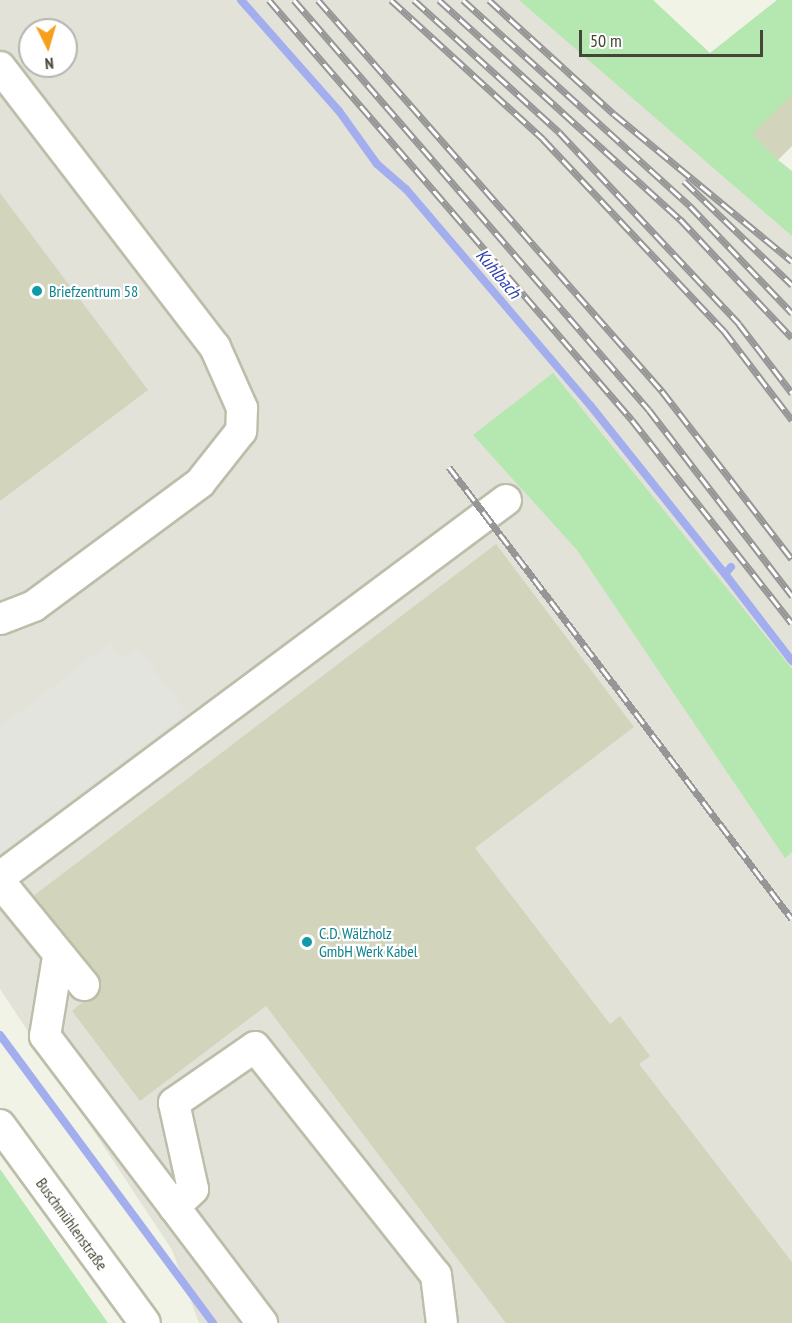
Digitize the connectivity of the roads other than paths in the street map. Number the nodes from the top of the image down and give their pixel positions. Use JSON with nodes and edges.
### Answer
{"nodes":[{"id":1,"x":0,"y":66,"type":"edge"},
{"id":2,"x":506,"y":500,"type":"dead end"},
{"id":3,"x":0,"y":619,"type":"edge"},
{"id":4,"x":0,"y":877,"type":"edge"},
{"id":5,"x":0,"y":882,"type":"edge"},
{"id":6,"x":58,"y":957,"type":"junction"},
{"id":7,"x":84,"y":985,"type":"dead end"},
{"id":8,"x":0,"y":1125,"type":"edge"},
{"id":9,"x":174,"y":1207,"type":"junction"},
{"id":10,"x":145,"y":1323,"type":"edge"},
{"id":11,"x":262,"y":1323,"type":"edge"},
{"id":12,"x":442,"y":1323,"type":"edge"}],
"edges":[{"from":1,"to":3,"type":"street"},
{"from":2,"to":4,"type":"street"},
{"from":5,"to":6,"type":"street"},
{"from":6,"to":7,"type":"street"},
{"from":6,"to":9,"type":"street"},
{"from":8,"to":10,"type":"street","name":"Buschmühlenstraße"},
{"from":9,"to":11,"type":"street"},
{"from":9,"to":12,"type":"street"}]}
